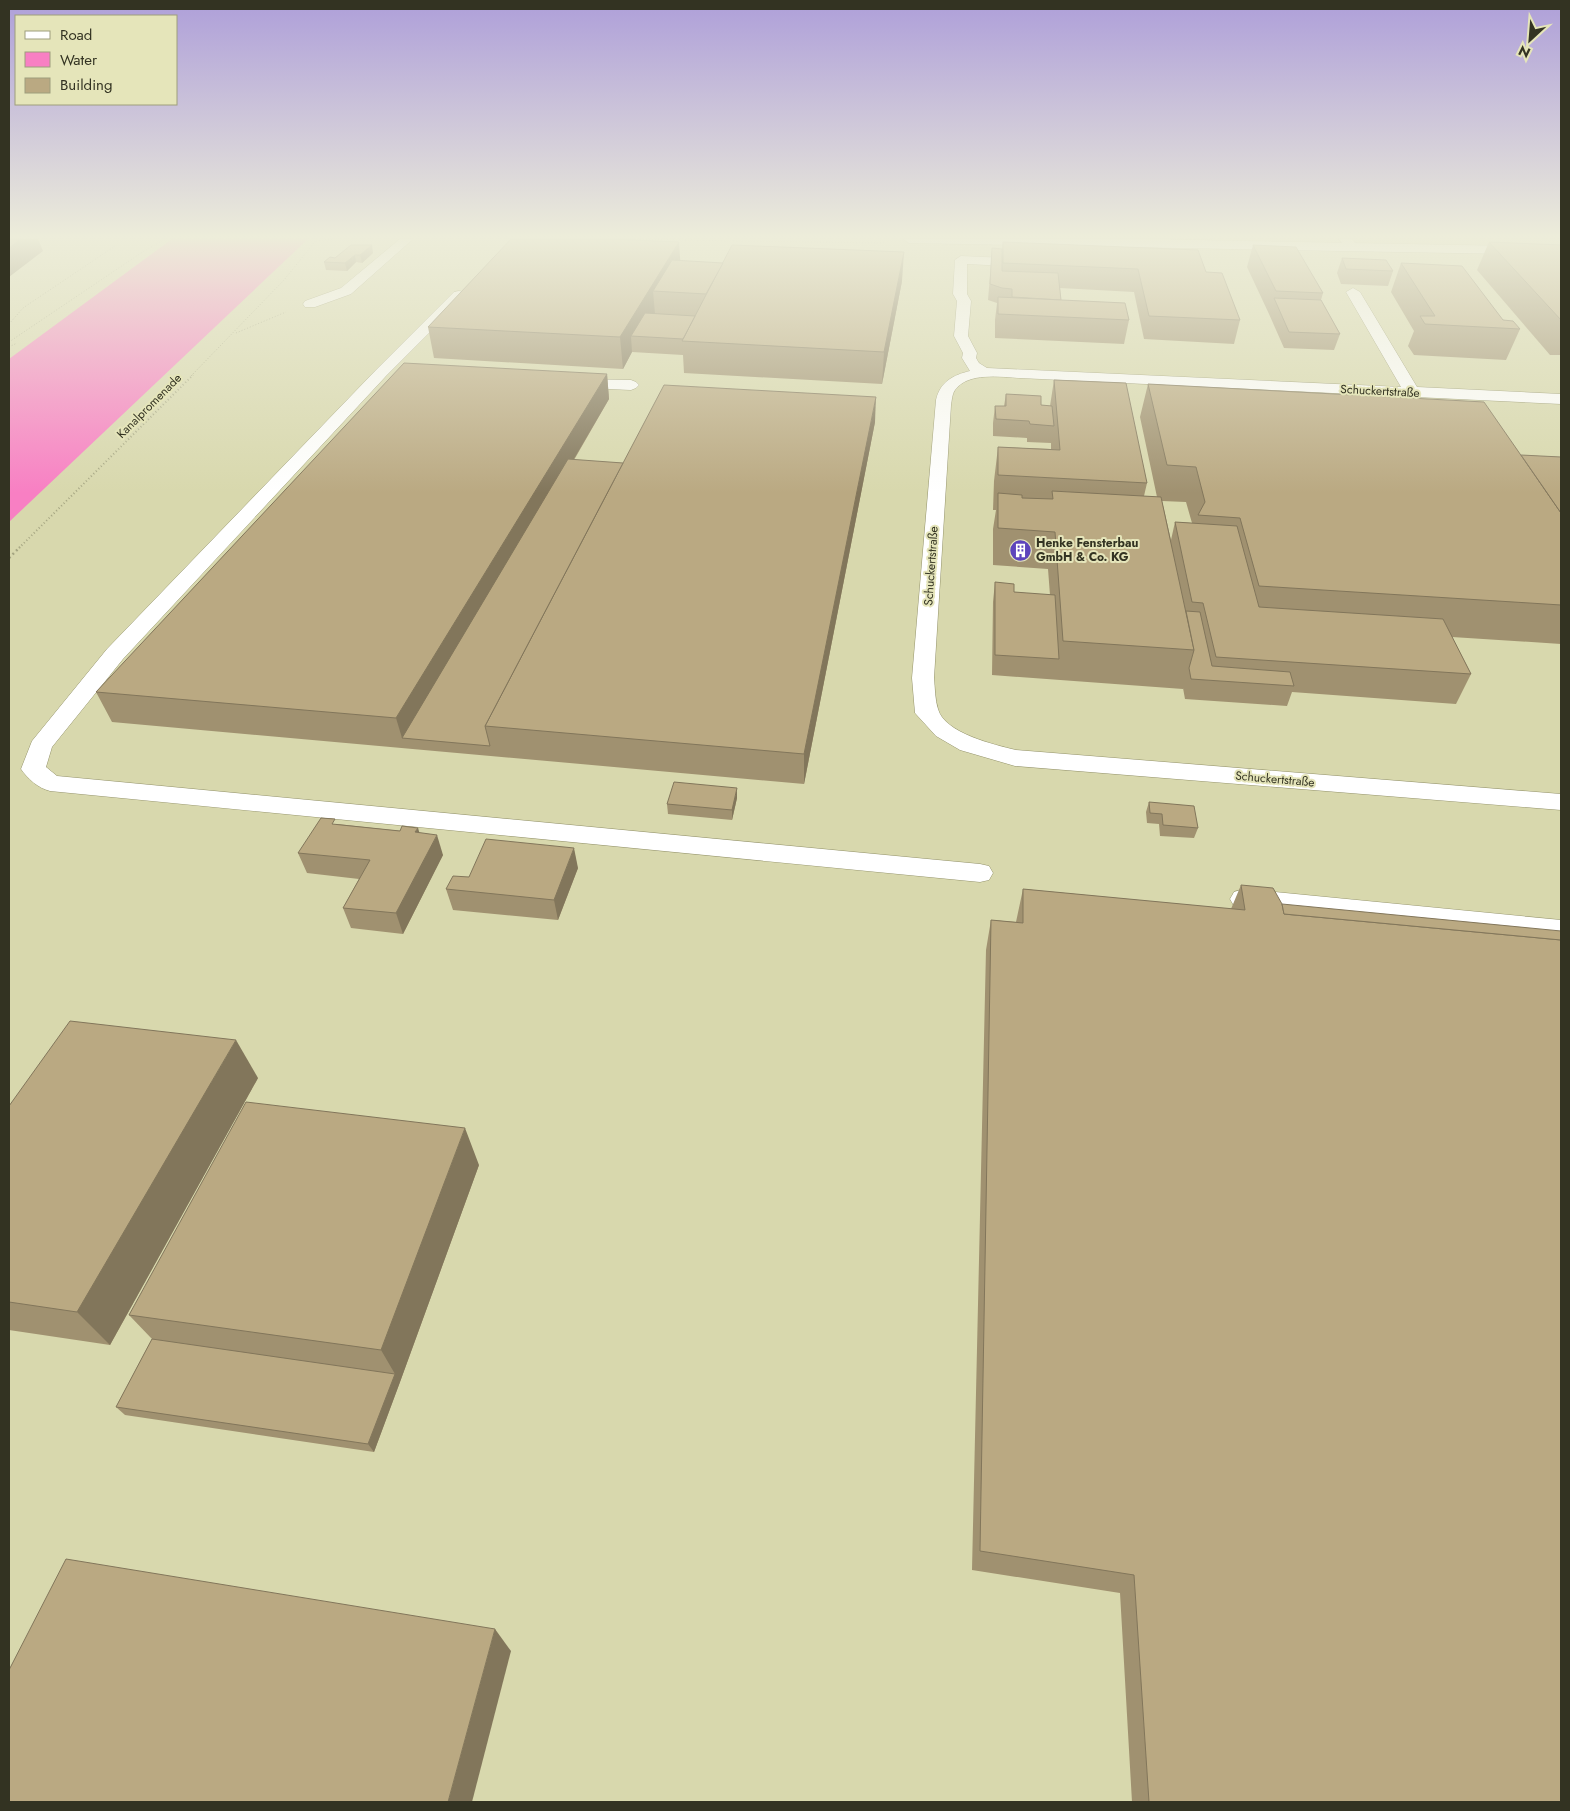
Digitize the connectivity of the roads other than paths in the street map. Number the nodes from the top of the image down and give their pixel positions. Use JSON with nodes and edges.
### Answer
{"nodes":[{"id":1,"x":436,"y":324,"type":"edge"},
{"id":2,"x":963,"y":324,"type":"edge"},
{"id":3,"x":1372,"y":324,"type":"edge"},
{"id":4,"x":985,"y":374,"type":"junction"},
{"id":5,"x":550,"y":383,"type":"edge"},
{"id":6,"x":631,"y":385,"type":"dead end"},
{"id":7,"x":1412,"y":392,"type":"junction"},
{"id":8,"x":1561,"y":400,"type":"edge"},
{"id":9,"x":1561,"y":802,"type":"edge"},
{"id":10,"x":980,"y":873,"type":"dead end"},
{"id":11,"x":1237,"y":898,"type":"dead end"},
{"id":12,"x":1561,"y":930,"type":"edge"}],
"edges":[{"from":1,"to":10,"type":"street"},
{"from":2,"to":4,"type":"street"},
{"from":3,"to":7,"type":"street"},
{"from":4,"to":7,"type":"street","name":"Schuckertstraße"},
{"from":4,"to":9,"type":"street","name":"Schuckertstraße"},
{"from":5,"to":6,"type":"street"},
{"from":7,"to":8,"type":"street","name":"Schuckertstraße"},
{"from":11,"to":12,"type":"street"}]}
